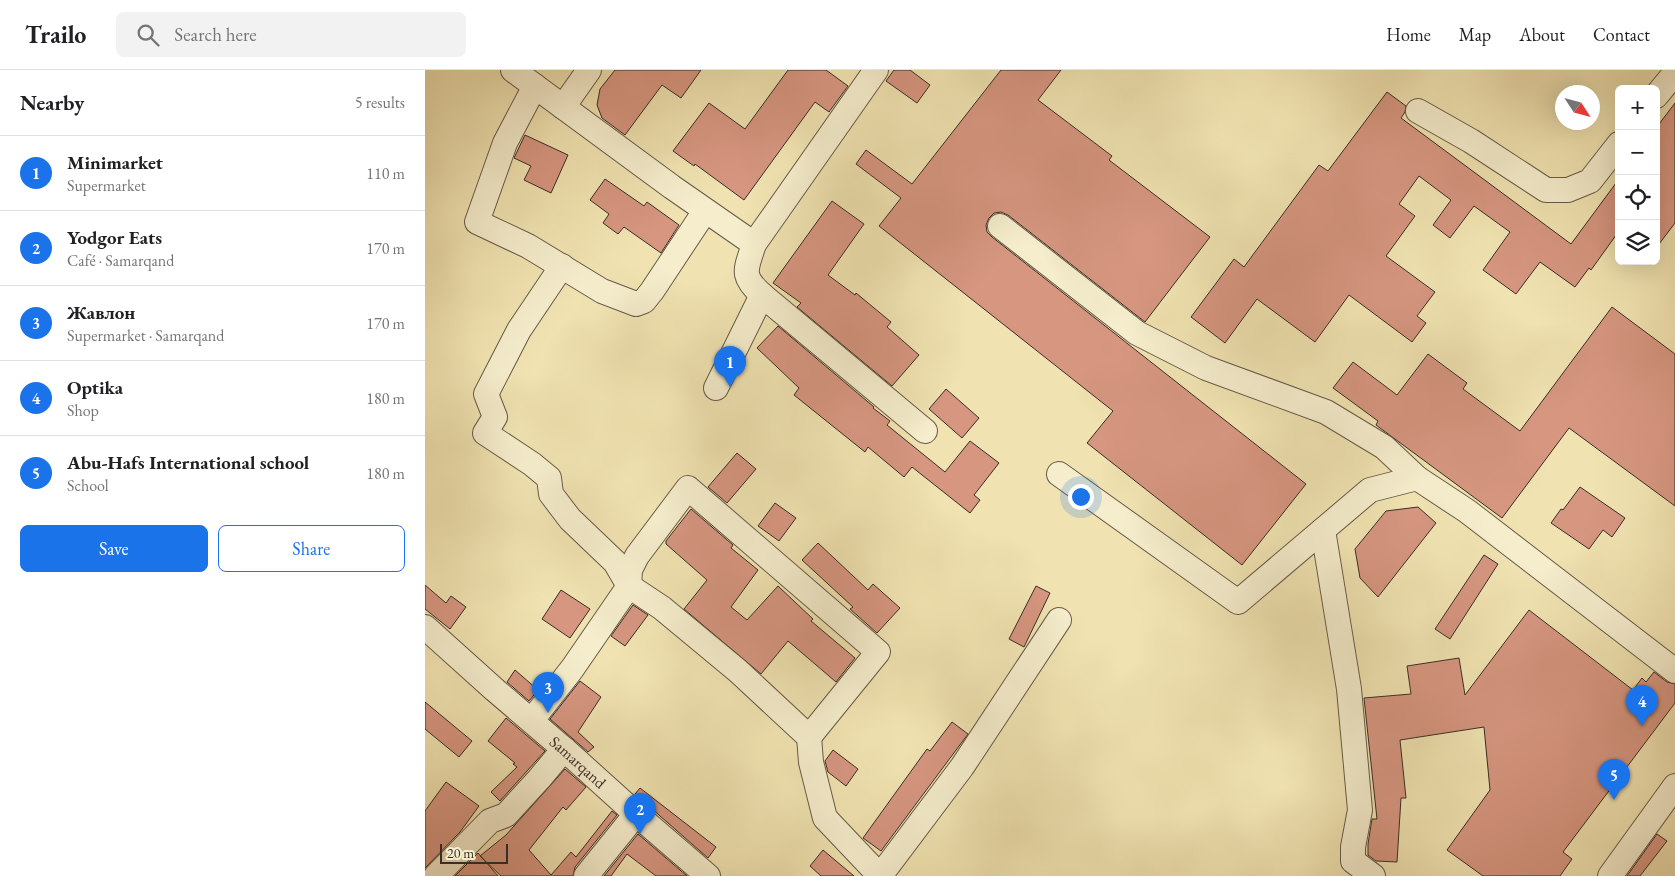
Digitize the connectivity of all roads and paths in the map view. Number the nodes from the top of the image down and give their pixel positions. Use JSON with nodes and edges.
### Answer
{"nodes":[{"id":1,"x":513,"y":70,"type":"edge"},
{"id":2,"x":589,"y":70,"type":"edge"},
{"id":3,"x":876,"y":70,"type":"edge"},
{"id":4,"x":1675,"y":73,"type":"edge"},
{"id":5,"x":535,"y":86,"type":"junction"},
{"id":6,"x":1660,"y":91,"type":"edge"},
{"id":7,"x":563,"y":106,"type":"junction"},
{"id":8,"x":1418,"y":111,"type":"dead end"},
{"id":9,"x":1615,"y":149,"type":"edge"},
{"id":10,"x":705,"y":211,"type":"junction"},
{"id":11,"x":1000,"y":226,"type":"dead end"},
{"id":12,"x":754,"y":244,"type":"junction"},
{"id":13,"x":561,"y":266,"type":"junction"},
{"id":14,"x":762,"y":295,"type":"junction"},
{"id":15,"x":716,"y":388,"type":"dead end"},
{"id":16,"x":925,"y":431,"type":"dead end"},
{"id":17,"x":1059,"y":474,"type":"dead end"},
{"id":18,"x":1417,"y":478,"type":"junction"},
{"id":19,"x":1323,"y":530,"type":"junction"},
{"id":20,"x":629,"y":586,"type":"junction"},
{"id":21,"x":1059,"y":620,"type":"dead end"},
{"id":22,"x":425,"y":627,"type":"edge"},
{"id":23,"x":1675,"y":671,"type":"edge"},
{"id":24,"x":531,"y":720,"type":"junction"},
{"id":25,"x":809,"y":737,"type":"junction"},
{"id":26,"x":565,"y":749,"type":"junction"},
{"id":27,"x":1675,"y":786,"type":"edge"},
{"id":28,"x":636,"y":814,"type":"junction"},
{"id":29,"x":436,"y":876,"type":"edge"},
{"id":30,"x":586,"y":876,"type":"edge"},
{"id":31,"x":708,"y":876,"type":"edge"},
{"id":32,"x":880,"y":876,"type":"edge"},
{"id":33,"x":1373,"y":876,"type":"edge"},
{"id":34,"x":1610,"y":876,"type":"edge"}],
"edges":[{"from":1,"to":5,"type":"street"},
{"from":2,"to":7,"type":"street"},
{"from":3,"to":12,"type":"street"},
{"from":4,"to":6,"type":"street"},
{"from":5,"to":7,"type":"street"},
{"from":5,"to":13,"type":"street"},
{"from":7,"to":10,"type":"street"},
{"from":8,"to":9,"type":"street"},
{"from":10,"to":12,"type":"street"},
{"from":10,"to":13,"type":"street"},
{"from":11,"to":18,"type":"street"},
{"from":12,"to":14,"type":"street"},
{"from":13,"to":20,"type":"street"},
{"from":14,"to":15,"type":"street"},
{"from":14,"to":16,"type":"street"},
{"from":17,"to":19,"type":"street"},
{"from":18,"to":19,"type":"street"},
{"from":18,"to":23,"type":"street"},
{"from":19,"to":33,"type":"street"},
{"from":20,"to":24,"type":"street"},
{"from":20,"to":25,"type":"street"},
{"from":20,"to":25,"type":"street"},
{"from":21,"to":32,"type":"street"},
{"from":22,"to":24,"type":"street","name":"Samarqand"},
{"from":24,"to":26,"type":"street","name":"Samarqand"},
{"from":25,"to":32,"type":"street"},
{"from":26,"to":28,"type":"street","name":"Samarqand"},
{"from":26,"to":29,"type":"street"},
{"from":27,"to":34,"type":"street"},
{"from":28,"to":30,"type":"street"},
{"from":28,"to":31,"type":"street","name":"Samarqand"}]}
